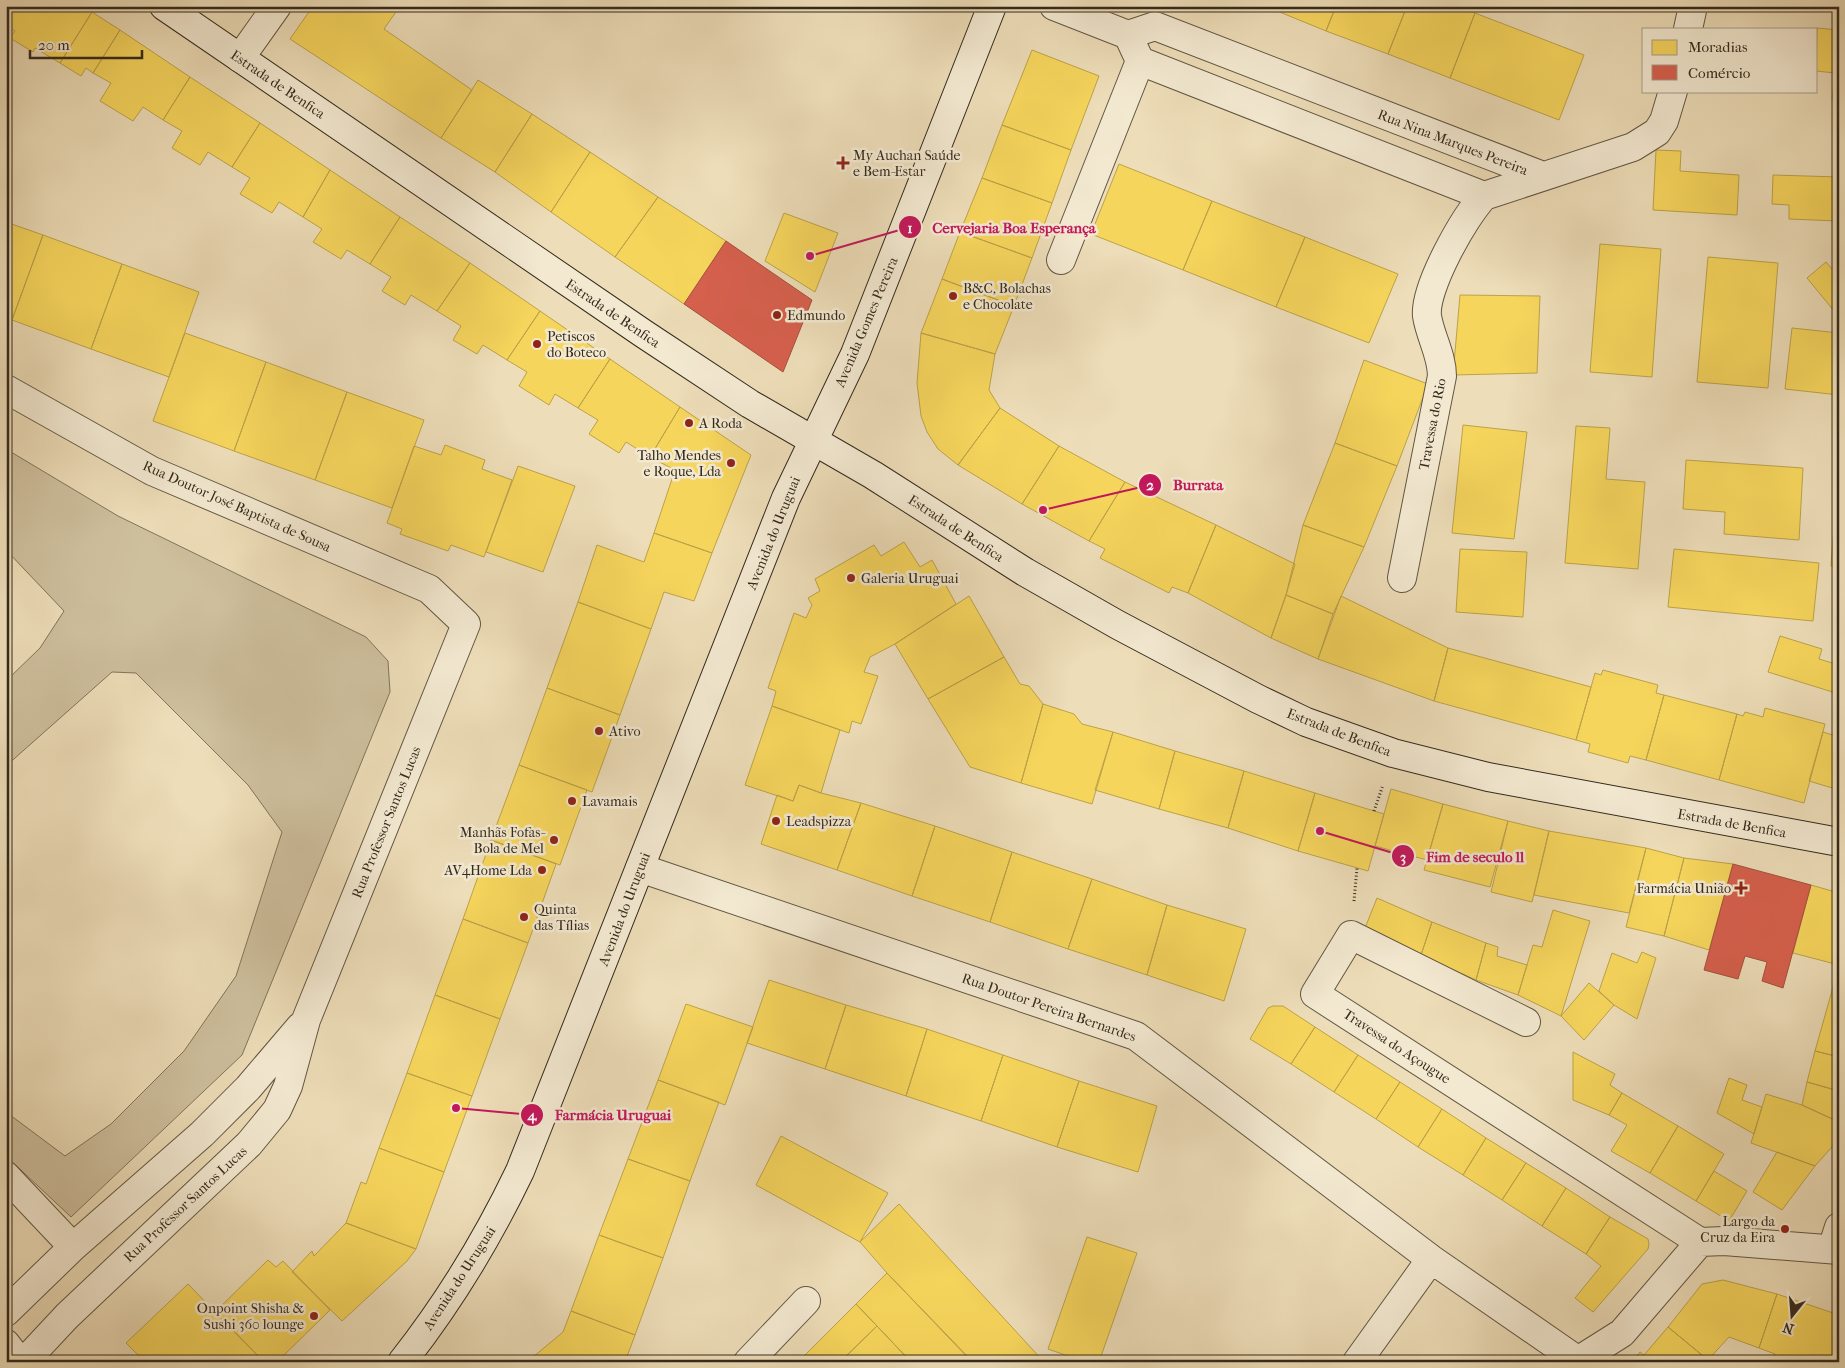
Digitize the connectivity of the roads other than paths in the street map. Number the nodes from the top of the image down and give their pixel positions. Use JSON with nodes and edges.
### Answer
{"nodes":[{"id":1,"x":164,"y":6,"type":"edge"},
{"id":2,"x":277,"y":6,"type":"edge"},
{"id":3,"x":992,"y":6,"type":"edge"},
{"id":4,"x":1054,"y":6,"type":"edge"},
{"id":5,"x":1693,"y":6,"type":"edge"},
{"id":6,"x":1688,"y":28,"type":"edge"},
{"id":7,"x":1128,"y":35,"type":"junction"},
{"id":8,"x":240,"y":58,"type":"junction"},
{"id":9,"x":1140,"y":61,"type":"junction"},
{"id":10,"x":1673,"y":92,"type":"edge"},
{"id":11,"x":1543,"y":176,"type":"junction"},
{"id":12,"x":1484,"y":196,"type":"junction"},
{"id":13,"x":1061,"y":260,"type":"dead end"},
{"id":14,"x":6,"y":389,"type":"edge"},
{"id":15,"x":814,"y":440,"type":"junction"},
{"id":16,"x":1402,"y":578,"type":"dead end"},
{"id":17,"x":466,"y":624,"type":"joint"},
{"id":18,"x":1839,"y":842,"type":"edge"},
{"id":19,"x":640,"y":868,"type":"junction"},
{"id":20,"x":306,"y":1020,"type":"junction"},
{"id":21,"x":1526,"y":1022,"type":"dead end"},
{"id":22,"x":6,"y":1176,"type":"edge"},
{"id":23,"x":1700,"y":1242,"type":"junction"},
{"id":24,"x":1837,"y":1242,"type":"edge"},
{"id":25,"x":73,"y":1247,"type":"junction"},
{"id":26,"x":1431,"y":1258,"type":"junction"},
{"id":27,"x":806,"y":1301,"type":"dead end"},
{"id":28,"x":6,"y":1312,"type":"edge"},
{"id":29,"x":6,"y":1344,"type":"edge"},
{"id":30,"x":1577,"y":1361,"type":"edge"},
{"id":31,"x":22,"y":1362,"type":"edge"},
{"id":32,"x":402,"y":1362,"type":"edge"},
{"id":33,"x":748,"y":1362,"type":"edge"},
{"id":34,"x":1357,"y":1362,"type":"edge"}],
"edges":[{"from":1,"to":8,"type":"street","name":"Estrada de Benfica"},
{"from":2,"to":8,"type":"street"},
{"from":3,"to":15,"type":"street","name":"Avenida Gomes Pereira"},
{"from":4,"to":7,"type":"street"},
{"from":5,"to":6,"type":"street"},
{"from":7,"to":9,"type":"street"},
{"from":7,"to":11,"type":"street","name":"Rua Nina Marques Pereira"},
{"from":8,"to":15,"type":"street","name":"Estrada de Benfica"},
{"from":9,"to":12,"type":"street"},
{"from":9,"to":13,"type":"street"},
{"from":10,"to":11,"type":"street"},
{"from":11,"to":12,"type":"street","name":"Rua Nina Marques Pereira"},
{"from":12,"to":16,"type":"street","name":"Travessa do Rio"},
{"from":14,"to":17,"type":"street","name":"Rua Doutor José Baptista de Sousa"},
{"from":15,"to":18,"type":"street","name":"Estrada de Benfica"},
{"from":15,"to":19,"type":"street","name":"Avenida do Uruguai"},
{"from":17,"to":20,"type":"street","name":"Rua Professor Santos Lucas"},
{"from":19,"to":26,"type":"street","name":"Rua Doutor Pereira Bernardes"},
{"from":19,"to":32,"type":"street","name":"Avenida do Uruguai"},
{"from":20,"to":25,"type":"street","name":"Rua Professor Santos Lucas"},
{"from":20,"to":31,"type":"street","name":"Rua Professor Santos Lucas"},
{"from":21,"to":23,"type":"street","name":"Travessa do Açougue"},
{"from":22,"to":25,"type":"street"},
{"from":23,"to":24,"type":"street"},
{"from":23,"to":30,"type":"street"},
{"from":25,"to":28,"type":"street","name":"Rua Professor Santos Lucas"},
{"from":26,"to":30,"type":"street","name":"Rua Doutor Pereira Bernardes"},
{"from":26,"to":34,"type":"street"},
{"from":27,"to":33,"type":"street"},
{"from":29,"to":31,"type":"street"}]}
